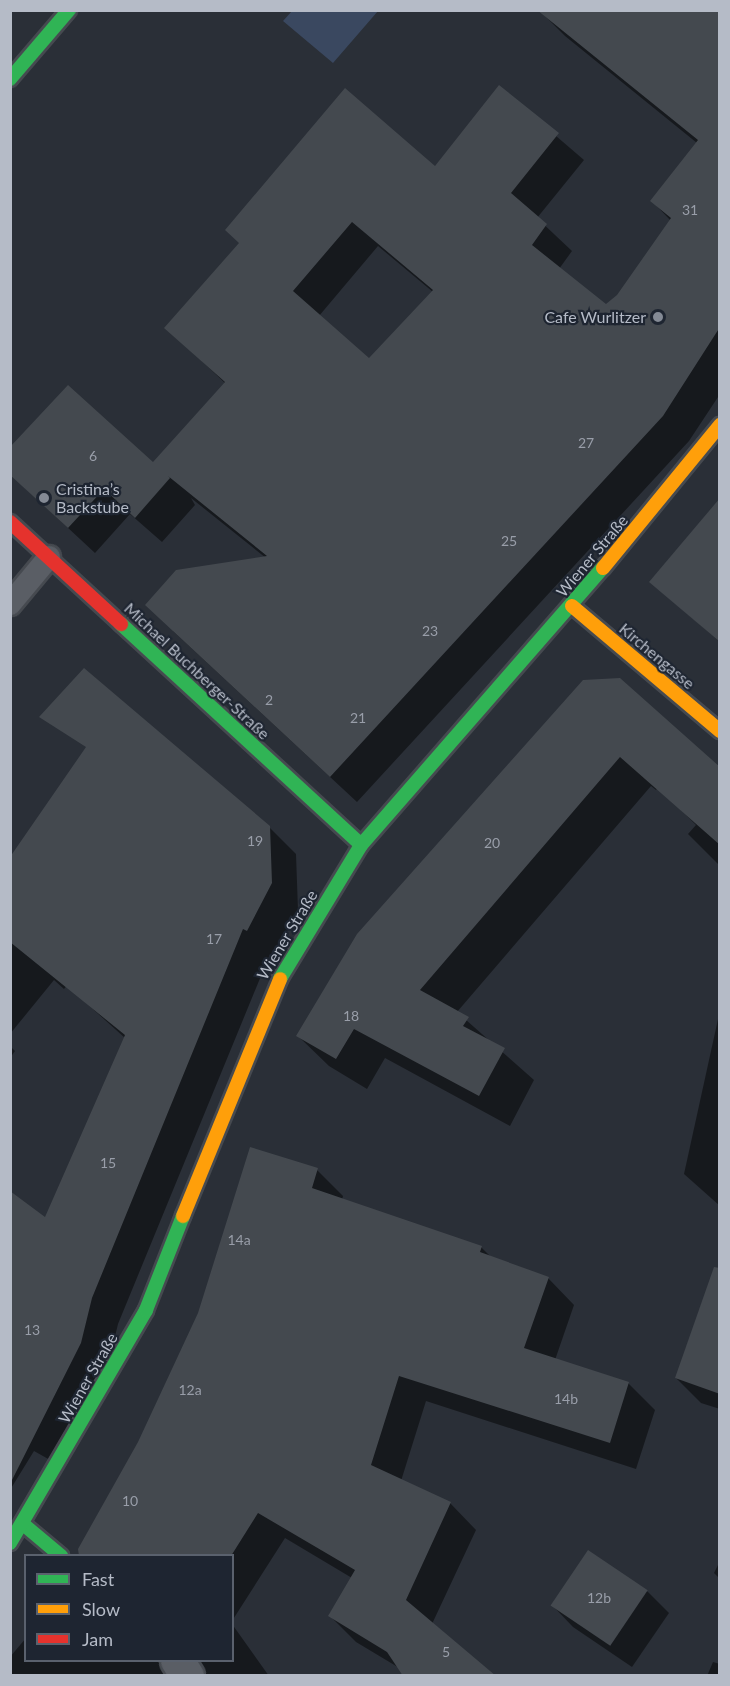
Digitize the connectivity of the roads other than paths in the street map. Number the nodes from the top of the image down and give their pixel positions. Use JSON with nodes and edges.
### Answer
{"nodes":[{"id":1,"x":69,"y":10,"type":"edge"},
{"id":2,"x":10,"y":79,"type":"edge"},
{"id":3,"x":720,"y":425,"type":"edge"},
{"id":4,"x":10,"y":522,"type":"edge"},
{"id":5,"x":49,"y":557,"type":"junction"},
{"id":6,"x":10,"y":604,"type":"edge"},
{"id":7,"x":572,"y":606,"type":"junction"},
{"id":8,"x":720,"y":731,"type":"edge"},
{"id":9,"x":361,"y":844,"type":"junction"},
{"id":10,"x":23,"y":1524,"type":"junction"},
{"id":11,"x":10,"y":1543,"type":"edge"},
{"id":12,"x":59,"y":1554,"type":"edge"},
{"id":13,"x":178,"y":1662,"type":"edge"},
{"id":14,"x":186,"y":1676,"type":"edge"}],
"edges":[{"from":1,"to":2,"type":"main road"},
{"from":3,"to":7,"type":"main road","name":"Wiener Straße"},
{"from":4,"to":5,"type":"main road","name":"Michael Buchberger-Straße"},
{"from":5,"to":6,"type":"lane"},
{"from":5,"to":9,"type":"main road","name":"Michael Buchberger-Straße"},
{"from":7,"to":8,"type":"main road","name":"Kirchengasse"},
{"from":7,"to":9,"type":"main road","name":"Wiener Straße"},
{"from":9,"to":10,"type":"main road","name":"Wiener Straße"},
{"from":10,"to":11,"type":"main road","name":"Wiener Straße"},
{"from":10,"to":12,"type":"main road"},
{"from":13,"to":14,"type":"street"}]}
